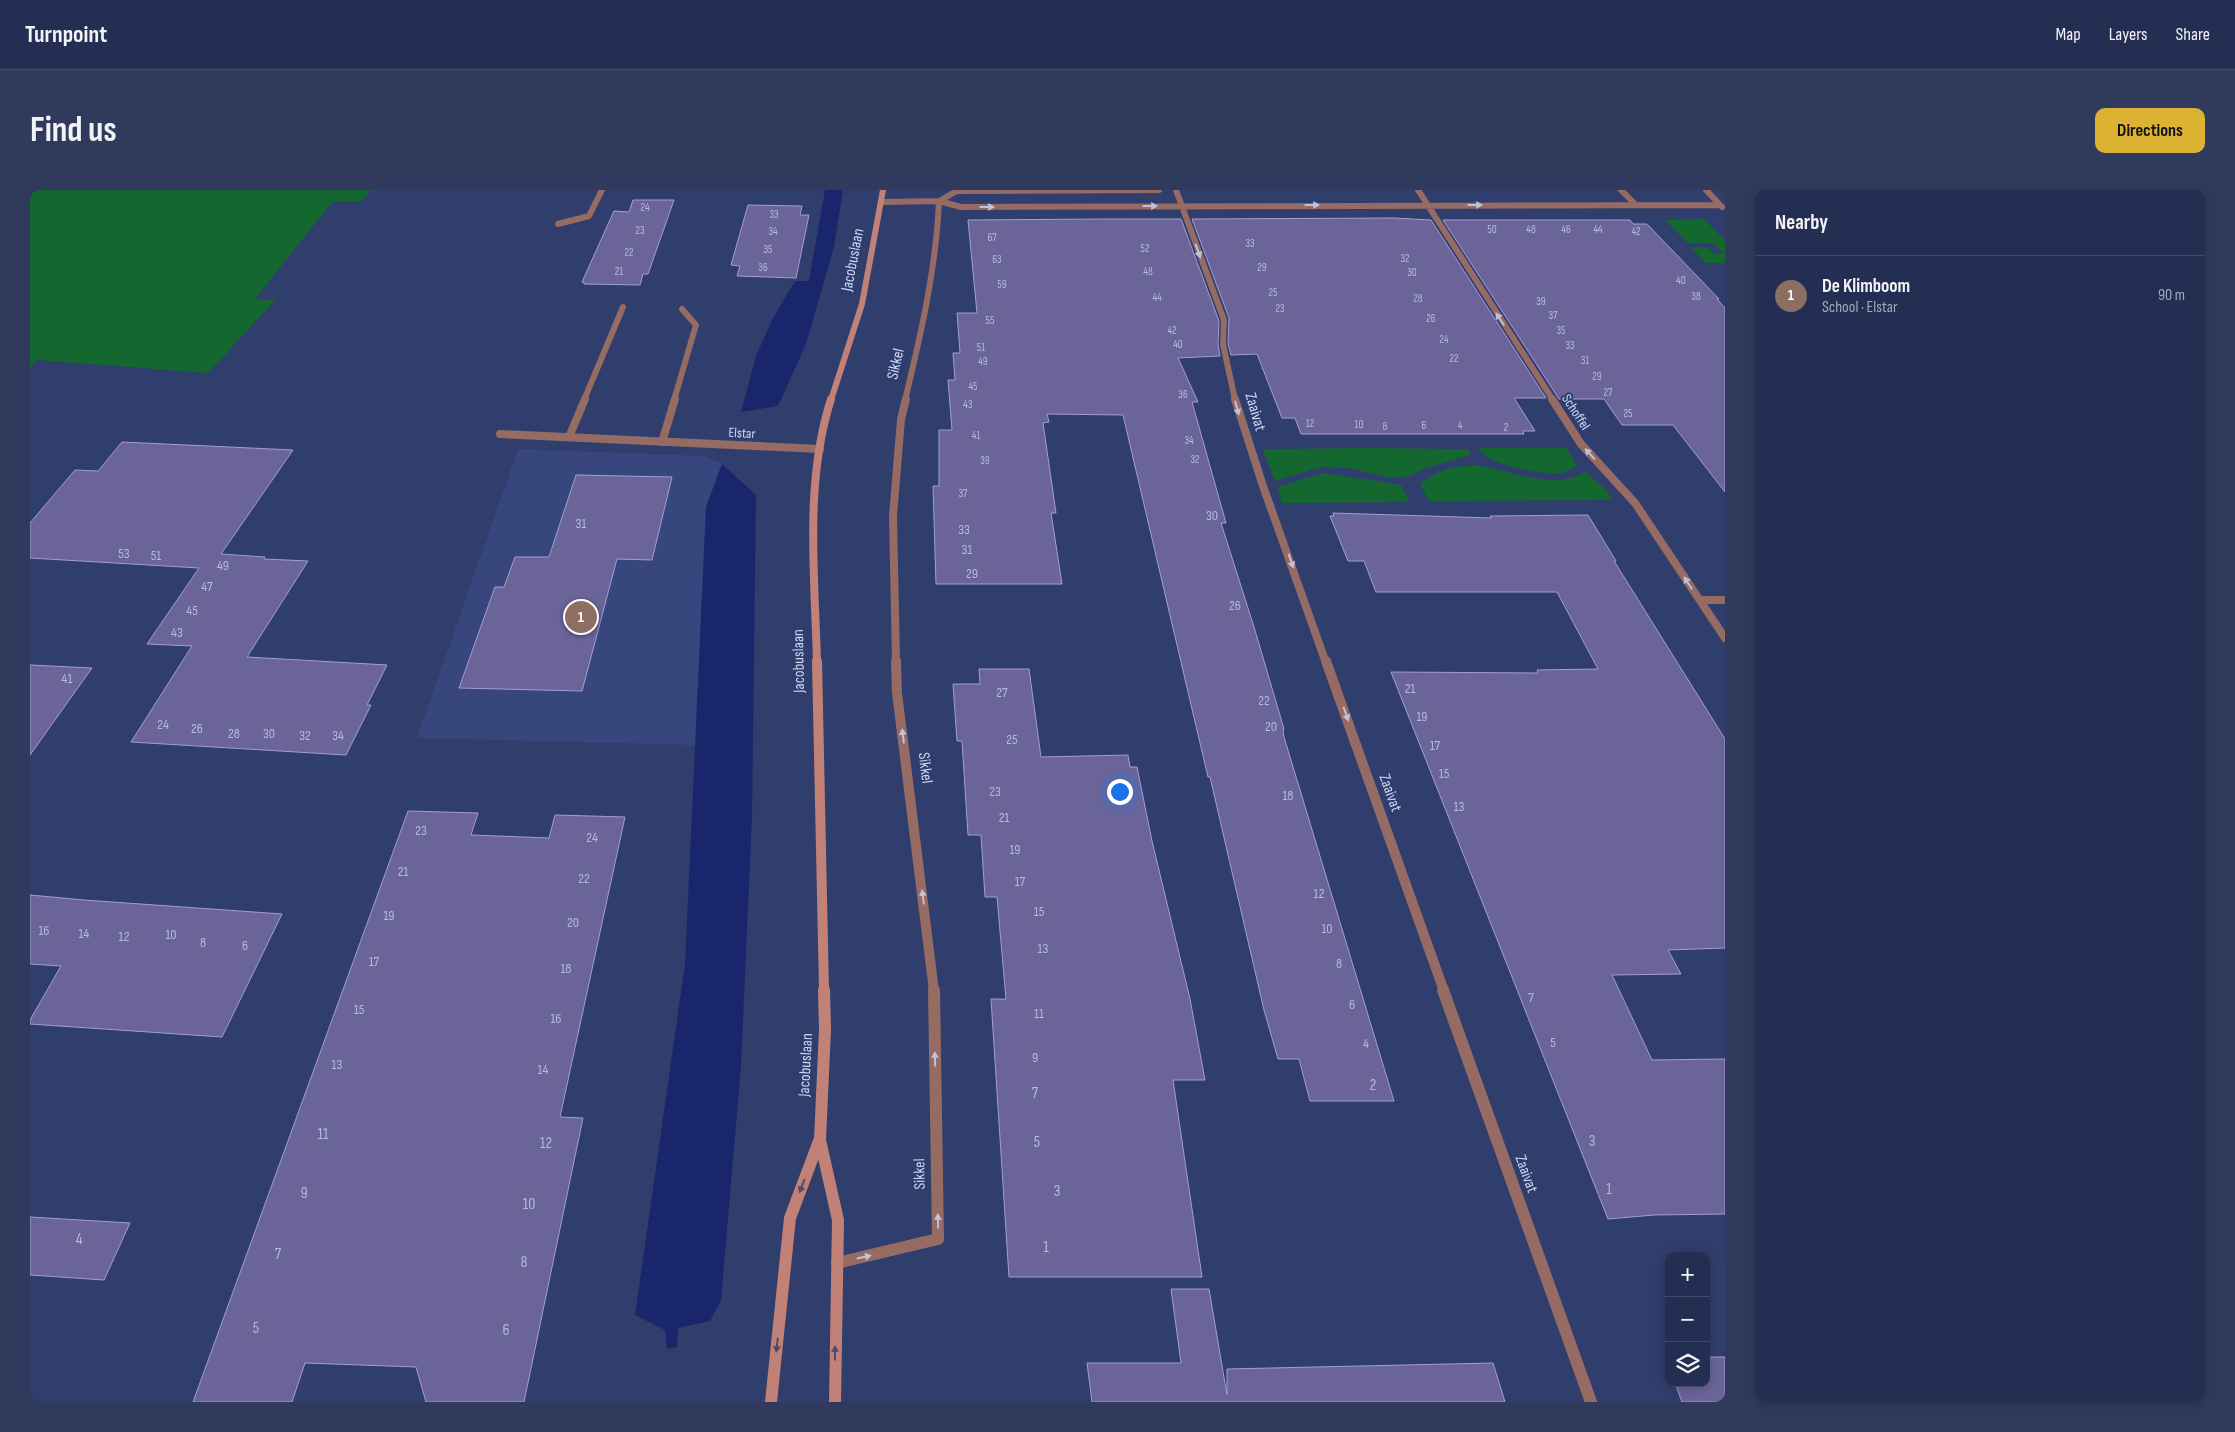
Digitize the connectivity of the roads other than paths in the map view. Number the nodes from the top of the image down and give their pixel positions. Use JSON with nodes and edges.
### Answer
{"nodes":[{"id":1,"x":602,"y":190,"type":"edge"},
{"id":2,"x":883,"y":190,"type":"edge"},
{"id":3,"x":1159,"y":190,"type":"edge"},
{"id":4,"x":1176,"y":190,"type":"edge"},
{"id":5,"x":1418,"y":190,"type":"edge"},
{"id":6,"x":1621,"y":190,"type":"edge"},
{"id":7,"x":1706,"y":190,"type":"edge"},
{"id":8,"x":883,"y":202,"type":"junction"},
{"id":9,"x":940,"y":202,"type":"junction"},
{"id":10,"x":1427,"y":205,"type":"junction"},
{"id":11,"x":1636,"y":205,"type":"junction"},
{"id":12,"x":1181,"y":206,"type":"junction"},
{"id":13,"x":1722,"y":207,"type":"edge"},
{"id":14,"x":558,"y":224,"type":"dead end"},
{"id":15,"x":623,"y":307,"type":"dead end"},
{"id":16,"x":682,"y":309,"type":"dead end"},
{"id":17,"x":500,"y":434,"type":"dead end"},
{"id":18,"x":570,"y":437,"type":"junction"},
{"id":19,"x":662,"y":442,"type":"junction"},
{"id":20,"x":820,"y":449,"type":"junction"},
{"id":21,"x":1700,"y":600,"type":"junction"},
{"id":22,"x":1725,"y":600,"type":"edge"},
{"id":23,"x":1725,"y":638,"type":"edge"},
{"id":24,"x":820,"y":1140,"type":"junction"},
{"id":25,"x":837,"y":1263,"type":"junction"},
{"id":26,"x":771,"y":1402,"type":"edge"},
{"id":27,"x":835,"y":1402,"type":"edge"},
{"id":28,"x":1591,"y":1402,"type":"edge"}],
"edges":[{"from":1,"to":14,"type":"street"},
{"from":2,"to":8,"type":"main road","name":"Jacobuslaan"},
{"from":3,"to":9,"type":"street"},
{"from":4,"to":12,"type":"street","name":"Zaaivat"},
{"from":5,"to":10,"type":"street","name":"Schoffel"},
{"from":6,"to":11,"type":"street"},
{"from":7,"to":13,"type":"street"},
{"from":8,"to":9,"type":"street"},
{"from":8,"to":20,"type":"main road","name":"Jacobuslaan"},
{"from":9,"to":12,"type":"street","one_way":true},
{"from":25,"to":9,"type":"street","name":"Sikkel","one_way":true},
{"from":10,"to":11,"type":"street","one_way":true},
{"from":12,"to":10,"type":"street","one_way":true},
{"from":21,"to":10,"type":"street","name":"Schoffel","one_way":true},
{"from":11,"to":13,"type":"street"},
{"from":12,"to":28,"type":"street","name":"Zaaivat","one_way":true},
{"from":15,"to":18,"type":"street"},
{"from":16,"to":19,"type":"street"},
{"from":17,"to":18,"type":"street","name":"Elstar"},
{"from":18,"to":19,"type":"street","name":"Elstar"},
{"from":19,"to":20,"type":"street","name":"Elstar"},
{"from":20,"to":24,"type":"main road","name":"Jacobuslaan"},
{"from":21,"to":22,"type":"street"},
{"from":21,"to":23,"type":"street","name":"Schoffel"},
{"from":24,"to":25,"type":"main road","name":"Jacobuslaan"},
{"from":24,"to":26,"type":"main road","name":"Jacobuslaan","one_way":true},
{"from":27,"to":25,"type":"main road","name":"Jacobuslaan","one_way":true}]}
